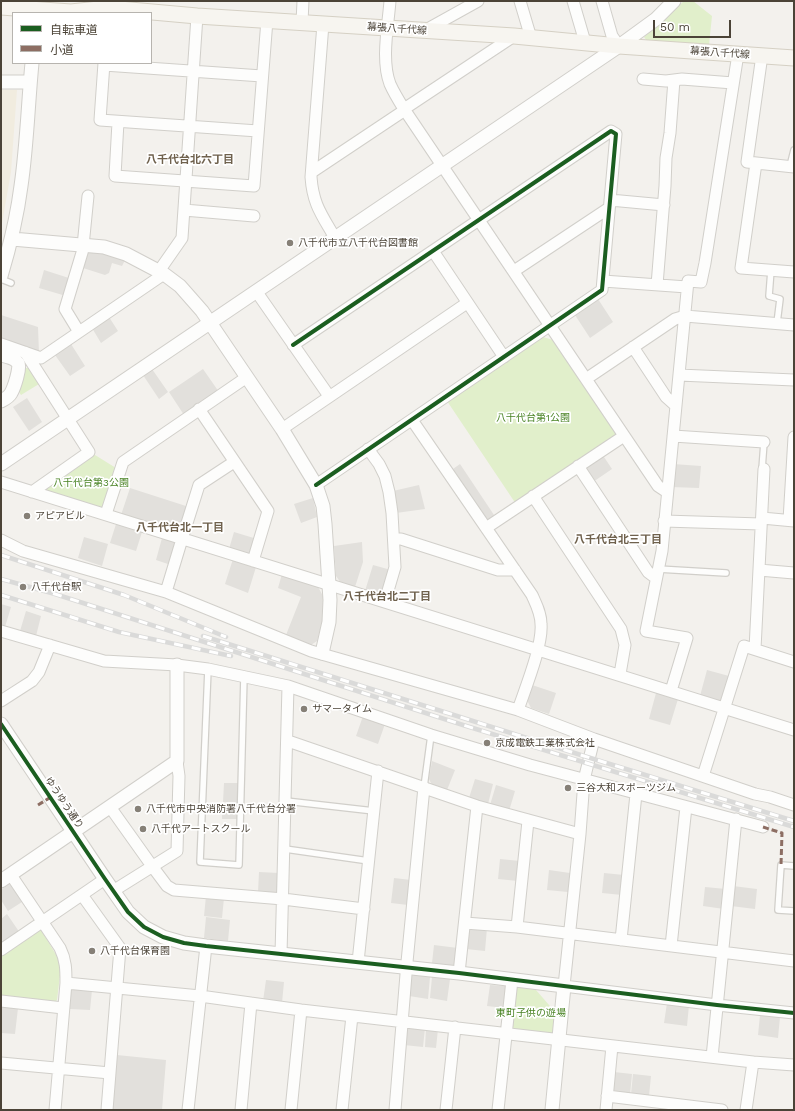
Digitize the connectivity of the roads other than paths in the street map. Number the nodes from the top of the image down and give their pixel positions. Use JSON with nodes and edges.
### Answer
{"nodes":[{"id":1,"x":125,"y":1,"type":"edge"},
{"id":2,"x":303,"y":1,"type":"edge"},
{"id":3,"x":390,"y":1,"type":"edge"},
{"id":4,"x":478,"y":1,"type":"edge"},
{"id":5,"x":520,"y":1,"type":"edge"},
{"id":6,"x":573,"y":1,"type":"edge"},
{"id":7,"x":602,"y":1,"type":"edge"},
{"id":8,"x":674,"y":1,"type":"edge"},
{"id":9,"x":83,"y":6,"type":"edge"},
{"id":10,"x":1,"y":7,"type":"edge"},
{"id":11,"x":36,"y":8,"type":"edge"},
{"id":12,"x":107,"y":10,"type":"edge"},
{"id":13,"x":137,"y":12,"type":"edge"},
{"id":14,"x":152,"y":13,"type":"edge"},
{"id":15,"x":197,"y":16,"type":"junction"},
{"id":16,"x":267,"y":20,"type":"junction"},
{"id":17,"x":302,"y":22,"type":"junction"},
{"id":18,"x":323,"y":24,"type":"junction"},
{"id":19,"x":388,"y":29,"type":"junction"},
{"id":20,"x":424,"y":31,"type":"junction"},
{"id":21,"x":514,"y":36,"type":"junction"},
{"id":22,"x":530,"y":38,"type":"junction"},
{"id":23,"x":585,"y":42,"type":"junction"},
{"id":24,"x":619,"y":46,"type":"junction"},
{"id":25,"x":738,"y":54,"type":"junction"},
{"id":26,"x":762,"y":55,"type":"junction"},
{"id":27,"x":794,"y":58,"type":"edge"},
{"id":28,"x":32,"y":64,"type":"edge"},
{"id":29,"x":104,"y":64,"type":"edge"},
{"id":30,"x":194,"y":71,"type":"junction"},
{"id":31,"x":262,"y":76,"type":"junction"},
{"id":32,"x":643,"y":79,"type":"dead end"},
{"id":33,"x":674,"y":80,"type":"junction"},
{"id":34,"x":1,"y":82,"type":"edge"},
{"id":35,"x":30,"y":82,"type":"junction"},
{"id":36,"x":733,"y":83,"type":"junction"},
{"id":37,"x":404,"y":110,"type":"junction"},
{"id":38,"x":118,"y":122,"type":"junction"},
{"id":39,"x":190,"y":126,"type":"junction"},
{"id":40,"x":258,"y":131,"type":"junction"},
{"id":41,"x":794,"y":150,"type":"edge"},
{"id":42,"x":756,"y":163,"type":"junction"},
{"id":43,"x":441,"y":166,"type":"junction"},
{"id":44,"x":792,"y":166,"type":"edge"},
{"id":45,"x":312,"y":172,"type":"junction"},
{"id":46,"x":186,"y":181,"type":"junction"},
{"id":47,"x":88,"y":196,"type":"dead end"},
{"id":48,"x":610,"y":204,"type":"junction"},
{"id":49,"x":664,"y":205,"type":"junction"},
{"id":50,"x":184,"y":210,"type":"junction"},
{"id":51,"x":254,"y":216,"type":"dead end"},
{"id":52,"x":478,"y":220,"type":"junction"},
{"id":53,"x":334,"y":238,"type":"junction"},
{"id":54,"x":12,"y":239,"type":"junction"},
{"id":55,"x":84,"y":246,"type":"junction"},
{"id":56,"x":433,"y":251,"type":"junction"},
{"id":57,"x":771,"y":270,"type":"junction"},
{"id":58,"x":514,"y":271,"type":"junction"},
{"id":59,"x":794,"y":272,"type":"edge"},
{"id":60,"x":162,"y":273,"type":"junction"},
{"id":61,"x":6,"y":279,"type":"edge"},
{"id":62,"x":1,"y":280,"type":"edge"},
{"id":63,"x":603,"y":281,"type":"junction"},
{"id":64,"x":657,"y":284,"type":"junction"},
{"id":65,"x":687,"y":287,"type":"junction"},
{"id":66,"x":256,"y":291,"type":"junction"},
{"id":67,"x":467,"y":303,"type":"junction"},
{"id":68,"x":685,"y":316,"type":"junction"},
{"id":69,"x":210,"y":323,"type":"junction"},
{"id":70,"x":777,"y":323,"type":"junction"},
{"id":71,"x":794,"y":325,"type":"edge"},
{"id":72,"x":549,"y":326,"type":"junction"},
{"id":73,"x":79,"y":332,"type":"junction"},
{"id":74,"x":1,"y":344,"type":"edge"},
{"id":75,"x":293,"y":345,"type":"junction"},
{"id":76,"x":633,"y":347,"type":"junction"},
{"id":77,"x":30,"y":352,"type":"junction"},
{"id":78,"x":1,"y":355,"type":"edge"},
{"id":79,"x":504,"y":357,"type":"junction"},
{"id":80,"x":679,"y":375,"type":"junction"},
{"id":81,"x":247,"y":377,"type":"junction"},
{"id":82,"x":586,"y":379,"type":"junction"},
{"id":83,"x":794,"y":380,"type":"edge"},
{"id":84,"x":329,"y":396,"type":"junction"},
{"id":85,"x":1,"y":401,"type":"edge"},
{"id":86,"x":676,"y":406,"type":"junction"},
{"id":87,"x":199,"y":410,"type":"junction"},
{"id":88,"x":67,"y":419,"type":"junction"},
{"id":89,"x":412,"y":420,"type":"junction"},
{"id":90,"x":282,"y":429,"type":"junction"},
{"id":91,"x":624,"y":436,"type":"junction"},
{"id":92,"x":673,"y":436,"type":"junction"},
{"id":93,"x":794,"y":437,"type":"edge"},
{"id":94,"x":764,"y":442,"type":"joint"},
{"id":95,"x":368,"y":448,"type":"junction"},
{"id":96,"x":234,"y":462,"type":"junction"},
{"id":97,"x":1,"y":464,"type":"edge"},
{"id":98,"x":578,"y":466,"type":"junction"},
{"id":99,"x":764,"y":470,"type":"joint"},
{"id":100,"x":1,"y":482,"type":"edge"},
{"id":101,"x":316,"y":484,"type":"junction"},
{"id":102,"x":32,"y":492,"type":"junction"},
{"id":103,"x":667,"y":492,"type":"junction"},
{"id":104,"x":533,"y":496,"type":"junction"},
{"id":105,"x":106,"y":514,"type":"junction"},
{"id":106,"x":792,"y":520,"type":"edge"},
{"id":107,"x":664,"y":521,"type":"junction"},
{"id":108,"x":761,"y":521,"type":"junction"},
{"id":109,"x":486,"y":528,"type":"junction"},
{"id":110,"x":182,"y":539,"type":"junction"},
{"id":111,"x":394,"y":539,"type":"junction"},
{"id":112,"x":1,"y":540,"type":"edge"},
{"id":113,"x":245,"y":558,"type":"junction"},
{"id":114,"x":515,"y":570,"type":"junction"},
{"id":115,"x":759,"y":570,"type":"junction"},
{"id":116,"x":726,"y":572,"type":"dead end"},
{"id":117,"x":657,"y":573,"type":"junction"},
{"id":118,"x":794,"y":573,"type":"edge"},
{"id":119,"x":329,"y":584,"type":"junction"},
{"id":120,"x":166,"y":592,"type":"junction"},
{"id":121,"x":385,"y":601,"type":"junction"},
{"id":122,"x":1,"y":631,"type":"edge"},
{"id":123,"x":50,"y":645,"type":"junction"},
{"id":124,"x":538,"y":649,"type":"junction"},
{"id":125,"x":754,"y":649,"type":"junction"},
{"id":126,"x":322,"y":653,"type":"junction"},
{"id":127,"x":794,"y":662,"type":"edge"},
{"id":128,"x":177,"y":665,"type":"junction"},
{"id":129,"x":208,"y":669,"type":"junction"},
{"id":130,"x":620,"y":674,"type":"junction"},
{"id":131,"x":244,"y":676,"type":"junction"},
{"id":132,"x":288,"y":686,"type":"junction"},
{"id":133,"x":671,"y":691,"type":"junction"},
{"id":134,"x":1,"y":702,"type":"edge"},
{"id":135,"x":724,"y":708,"type":"junction"},
{"id":136,"x":518,"y":710,"type":"junction"},
{"id":137,"x":1,"y":724,"type":"edge"},
{"id":138,"x":794,"y":730,"type":"edge"},
{"id":139,"x":430,"y":735,"type":"junction"},
{"id":140,"x":594,"y":740,"type":"junction"},
{"id":141,"x":288,"y":741,"type":"junction"},
{"id":142,"x":177,"y":761,"type":"junction"},
{"id":143,"x":378,"y":771,"type":"junction"},
{"id":144,"x":703,"y":776,"type":"junction"},
{"id":145,"x":584,"y":780,"type":"junction"},
{"id":146,"x":424,"y":787,"type":"junction"},
{"id":147,"x":636,"y":794,"type":"junction"},
{"id":148,"x":286,"y":801,"type":"junction"},
{"id":149,"x":477,"y":804,"type":"junction"},
{"id":150,"x":794,"y":804,"type":"edge"},
{"id":151,"x":110,"y":807,"type":"junction"},
{"id":152,"x":686,"y":807,"type":"junction"},
{"id":153,"x":374,"y":811,"type":"junction"},
{"id":154,"x":736,"y":820,"type":"junction"},
{"id":155,"x":528,"y":821,"type":"junction"},
{"id":156,"x":763,"y":827,"type":"dead end"},
{"id":157,"x":74,"y":831,"type":"junction"},
{"id":158,"x":580,"y":834,"type":"junction"},
{"id":159,"x":285,"y":849,"type":"junction"},
{"id":160,"x":369,"y":861,"type":"junction"},
{"id":161,"x":152,"y":866,"type":"junction"},
{"id":162,"x":794,"y":866,"type":"edge"},
{"id":163,"x":6,"y":878,"type":"edge"},
{"id":164,"x":105,"y":879,"type":"junction"},
{"id":165,"x":113,"y":890,"type":"junction"},
{"id":166,"x":82,"y":895,"type":"junction"},
{"id":167,"x":283,"y":899,"type":"junction"},
{"id":168,"x":364,"y":909,"type":"junction"},
{"id":169,"x":794,"y":911,"type":"edge"},
{"id":170,"x":42,"y":921,"type":"junction"},
{"id":171,"x":465,"y":922,"type":"junction"},
{"id":172,"x":517,"y":927,"type":"junction"},
{"id":173,"x":570,"y":934,"type":"junction"},
{"id":174,"x":622,"y":940,"type":"junction"},
{"id":175,"x":214,"y":945,"type":"junction"},
{"id":176,"x":671,"y":946,"type":"junction"},
{"id":177,"x":1,"y":950,"type":"edge"},
{"id":178,"x":723,"y":952,"type":"junction"},
{"id":179,"x":281,"y":954,"type":"junction"},
{"id":180,"x":794,"y":961,"type":"edge"},
{"id":181,"x":358,"y":962,"type":"junction"},
{"id":182,"x":407,"y":967,"type":"junction"},
{"id":183,"x":459,"y":973,"type":"junction"},
{"id":184,"x":512,"y":980,"type":"junction"},
{"id":185,"x":66,"y":983,"type":"junction"},
{"id":186,"x":564,"y":986,"type":"junction"},
{"id":187,"x":116,"y":988,"type":"junction"},
{"id":188,"x":200,"y":996,"type":"junction"},
{"id":189,"x":1,"y":1001,"type":"edge"},
{"id":190,"x":251,"y":1003,"type":"junction"},
{"id":191,"x":717,"y":1006,"type":"junction"},
{"id":192,"x":63,"y":1008,"type":"junction"},
{"id":193,"x":301,"y":1010,"type":"junction"},
{"id":194,"x":794,"y":1014,"type":"edge"},
{"id":195,"x":352,"y":1016,"type":"junction"},
{"id":196,"x":402,"y":1021,"type":"junction"},
{"id":197,"x":455,"y":1027,"type":"junction"},
{"id":198,"x":506,"y":1033,"type":"junction"},
{"id":199,"x":560,"y":1039,"type":"junction"},
{"id":200,"x":612,"y":1046,"type":"junction"},
{"id":201,"x":712,"y":1057,"type":"junction"},
{"id":202,"x":753,"y":1062,"type":"junction"},
{"id":203,"x":1,"y":1063,"type":"edge"},
{"id":204,"x":794,"y":1065,"type":"edge"},
{"id":205,"x":58,"y":1069,"type":"junction"},
{"id":206,"x":112,"y":1074,"type":"junction"},
{"id":207,"x":607,"y":1096,"type":"junction"},
{"id":208,"x":55,"y":1110,"type":"edge"},
{"id":209,"x":107,"y":1110,"type":"edge"},
{"id":210,"x":188,"y":1110,"type":"edge"},
{"id":211,"x":241,"y":1110,"type":"edge"},
{"id":212,"x":292,"y":1110,"type":"edge"},
{"id":213,"x":342,"y":1110,"type":"edge"},
{"id":214,"x":395,"y":1110,"type":"edge"},
{"id":215,"x":446,"y":1110,"type":"edge"},
{"id":216,"x":498,"y":1110,"type":"edge"},
{"id":217,"x":552,"y":1110,"type":"edge"},
{"id":218,"x":606,"y":1110,"type":"edge"},
{"id":219,"x":722,"y":1110,"type":"edge"},
{"id":220,"x":746,"y":1110,"type":"edge"}],
"edges":[{"from":1,"to":12,"type":"street"},
{"from":2,"to":17,"type":"street"},
{"from":3,"to":19,"type":"street"},
{"from":4,"to":20,"type":"street"},
{"from":5,"to":22,"type":"street"},
{"from":6,"to":23,"type":"street"},
{"from":7,"to":24,"type":"street"},
{"from":8,"to":24,"type":"street"},
{"from":9,"to":11,"type":"main road","name":"幕張八千代線"},
{"from":9,"to":12,"type":"main road","name":"幕張八千代線"},
{"from":10,"to":11,"type":"main road","name":"幕張八千代線"},
{"from":12,"to":13,"type":"main road","name":"幕張八千代線"},
{"from":14,"to":15,"type":"main road","name":"幕張八千代線"},
{"from":15,"to":16,"type":"main road","name":"幕張八千代線"},
{"from":15,"to":30,"type":"street"},
{"from":16,"to":17,"type":"main road","name":"幕張八千代線"},
{"from":16,"to":31,"type":"street"},
{"from":17,"to":18,"type":"main road","name":"幕張八千代線"},
{"from":18,"to":19,"type":"main road","name":"幕張八千代線"},
{"from":18,"to":45,"type":"street"},
{"from":19,"to":20,"type":"main road","name":"幕張八千代線"},
{"from":19,"to":37,"type":"street"},
{"from":20,"to":21,"type":"main road","name":"幕張八千代線"},
{"from":21,"to":22,"type":"main road","name":"幕張八千代線"},
{"from":21,"to":37,"type":"street"},
{"from":22,"to":23,"type":"main road","name":"幕張八千代線"},
{"from":23,"to":24,"type":"main road","name":"幕張八千代線"},
{"from":24,"to":25,"type":"main road","name":"幕張八千代線"},
{"from":24,"to":43,"type":"street"},
{"from":25,"to":26,"type":"main road","name":"幕張八千代線"},
{"from":25,"to":36,"type":"street"},
{"from":26,"to":27,"type":"main road","name":"幕張八千代線"},
{"from":26,"to":42,"type":"street"},
{"from":28,"to":35,"type":"street"},
{"from":29,"to":30,"type":"street"},
{"from":29,"to":38,"type":"street"},
{"from":30,"to":31,"type":"street"},
{"from":30,"to":39,"type":"street"},
{"from":31,"to":40,"type":"street"},
{"from":32,"to":33,"type":"street"},
{"from":33,"to":36,"type":"street"},
{"from":33,"to":49,"type":"street"},
{"from":34,"to":35,"type":"street"},
{"from":35,"to":54,"type":"street"},
{"from":36,"to":65,"type":"street"},
{"from":37,"to":43,"type":"street"},
{"from":37,"to":45,"type":"street"},
{"from":38,"to":39,"type":"street"},
{"from":38,"to":46,"type":"street"},
{"from":39,"to":40,"type":"street"},
{"from":39,"to":46,"type":"street"},
{"from":40,"to":46,"type":"street"},
{"from":41,"to":44,"type":"lane"},
{"from":42,"to":44,"type":"street"},
{"from":42,"to":57,"type":"street"},
{"from":43,"to":52,"type":"street"},
{"from":43,"to":53,"type":"street"},
{"from":45,"to":53,"type":"street"},
{"from":46,"to":50,"type":"street"},
{"from":47,"to":55,"type":"street"},
{"from":48,"to":49,"type":"street"},
{"from":48,"to":52,"type":"street"},
{"from":48,"to":58,"type":"street"},
{"from":48,"to":63,"type":"street"},
{"from":49,"to":64,"type":"street"},
{"from":50,"to":51,"type":"street"},
{"from":50,"to":60,"type":"street"},
{"from":52,"to":56,"type":"street"},
{"from":52,"to":58,"type":"street"},
{"from":53,"to":66,"type":"street"},
{"from":54,"to":55,"type":"street"},
{"from":54,"to":61,"type":"street"},
{"from":55,"to":60,"type":"street"},
{"from":55,"to":73,"type":"street"},
{"from":56,"to":67,"type":"street"},
{"from":56,"to":75,"type":"street"},
{"from":57,"to":59,"type":"street"},
{"from":57,"to":70,"type":"lane"},
{"from":58,"to":72,"type":"street"},
{"from":60,"to":69,"type":"street"},
{"from":60,"to":73,"type":"street"},
{"from":61,"to":62,"type":"lane"},
{"from":63,"to":64,"type":"street"},
{"from":63,"to":72,"type":"street"},
{"from":64,"to":65,"type":"street"},
{"from":65,"to":68,"type":"street"},
{"from":66,"to":69,"type":"street"},
{"from":66,"to":75,"type":"street"},
{"from":67,"to":79,"type":"street"},
{"from":67,"to":84,"type":"street"},
{"from":68,"to":70,"type":"street"},
{"from":68,"to":76,"type":"street"},
{"from":68,"to":80,"type":"street"},
{"from":69,"to":81,"type":"street"},
{"from":69,"to":88,"type":"street"},
{"from":70,"to":71,"type":"street"},
{"from":72,"to":79,"type":"street"},
{"from":72,"to":82,"type":"street"},
{"from":73,"to":77,"type":"street"},
{"from":74,"to":77,"type":"street"},
{"from":75,"to":84,"type":"street"},
{"from":76,"to":82,"type":"street"},
{"from":76,"to":86,"type":"street"},
{"from":77,"to":88,"type":"street"},
{"from":78,"to":85,"type":"street"},
{"from":79,"to":89,"type":"street"},
{"from":80,"to":83,"type":"street"},
{"from":80,"to":86,"type":"street"},
{"from":81,"to":87,"type":"street"},
{"from":81,"to":90,"type":"street"},
{"from":82,"to":91,"type":"street"},
{"from":84,"to":90,"type":"street"},
{"from":86,"to":92,"type":"street"},
{"from":87,"to":96,"type":"street"},
{"from":87,"to":105,"type":"street"},
{"from":88,"to":97,"type":"street"},
{"from":88,"to":102,"type":"street"},
{"from":89,"to":95,"type":"street"},
{"from":89,"to":109,"type":"street"},
{"from":90,"to":101,"type":"street"},
{"from":91,"to":98,"type":"street"},
{"from":91,"to":103,"type":"street"},
{"from":92,"to":94,"type":"street"},
{"from":92,"to":103,"type":"street"},
{"from":93,"to":106,"type":"street"},
{"from":94,"to":99,"type":"lane"},
{"from":95,"to":101,"type":"street"},
{"from":95,"to":111,"type":"street"},
{"from":96,"to":110,"type":"street"},
{"from":96,"to":113,"type":"street"},
{"from":98,"to":104,"type":"street"},
{"from":98,"to":117,"type":"street"},
{"from":99,"to":108,"type":"street"},
{"from":100,"to":102,"type":"street"},
{"from":101,"to":119,"type":"street"},
{"from":102,"to":105,"type":"street"},
{"from":103,"to":107,"type":"street"},
{"from":104,"to":109,"type":"street"},
{"from":104,"to":130,"type":"street"},
{"from":105,"to":110,"type":"street"},
{"from":106,"to":108,"type":"street"},
{"from":107,"to":108,"type":"street"},
{"from":107,"to":117,"type":"street"},
{"from":108,"to":115,"type":"street"},
{"from":109,"to":114,"type":"street"},
{"from":110,"to":113,"type":"street"},
{"from":110,"to":120,"type":"street"},
{"from":111,"to":114,"type":"street"},
{"from":111,"to":121,"type":"street"},
{"from":112,"to":120,"type":"street"},
{"from":113,"to":119,"type":"street"},
{"from":114,"to":124,"type":"street"},
{"from":115,"to":118,"type":"street"},
{"from":115,"to":125,"type":"street"},
{"from":116,"to":117,"type":"lane"},
{"from":117,"to":133,"type":"street"},
{"from":119,"to":121,"type":"street"},
{"from":119,"to":126,"type":"street"},
{"from":120,"to":126,"type":"street"},
{"from":121,"to":124,"type":"street"},
{"from":122,"to":123,"type":"street"},
{"from":123,"to":128,"type":"street"},
{"from":123,"to":134,"type":"street"},
{"from":124,"to":130,"type":"street"},
{"from":124,"to":136,"type":"street"},
{"from":125,"to":127,"type":"street"},
{"from":125,"to":135,"type":"street"},
{"from":126,"to":136,"type":"street"},
{"from":128,"to":129,"type":"street"},
{"from":128,"to":142,"type":"street"},
{"from":129,"to":131,"type":"street"},
{"from":129,"to":131,"type":"lane"},
{"from":130,"to":133,"type":"street"},
{"from":131,"to":132,"type":"street"},
{"from":132,"to":139,"type":"street"},
{"from":132,"to":141,"type":"street"},
{"from":133,"to":135,"type":"street"},
{"from":135,"to":138,"type":"street"},
{"from":135,"to":144,"type":"street"},
{"from":136,"to":140,"type":"street"},
{"from":137,"to":157,"type":"street","name":"ゆうゆう通り"},
{"from":139,"to":145,"type":"street"},
{"from":139,"to":146,"type":"lane"},
{"from":140,"to":144,"type":"street"},
{"from":140,"to":145,"type":"street"},
{"from":141,"to":143,"type":"street"},
{"from":141,"to":148,"type":"street"},
{"from":142,"to":151,"type":"street","name":"ゆうゆう通り"},
{"from":142,"to":161,"type":"street"},
{"from":143,"to":146,"type":"street"},
{"from":143,"to":153,"type":"street"},
{"from":144,"to":150,"type":"street"},
{"from":145,"to":147,"type":"street"},
{"from":145,"to":158,"type":"street"},
{"from":146,"to":149,"type":"street"},
{"from":146,"to":182,"type":"street"},
{"from":147,"to":152,"type":"street"},
{"from":147,"to":174,"type":"street"},
{"from":148,"to":153,"type":"lane"},
{"from":148,"to":159,"type":"street"},
{"from":149,"to":155,"type":"street"},
{"from":149,"to":171,"type":"street"},
{"from":151,"to":157,"type":"street","name":"ゆうゆう通り"},
{"from":151,"to":161,"type":"street"},
{"from":152,"to":154,"type":"street"},
{"from":152,"to":176,"type":"street"},
{"from":153,"to":160,"type":"street"},
{"from":154,"to":156,"type":"street"},
{"from":154,"to":178,"type":"street"},
{"from":155,"to":158,"type":"street"},
{"from":155,"to":172,"type":"street"},
{"from":157,"to":163,"type":"street"},
{"from":157,"to":164,"type":"street","name":"ゆうゆう通り"},
{"from":158,"to":173,"type":"street"},
{"from":159,"to":160,"type":"lane"},
{"from":159,"to":167,"type":"street"},
{"from":160,"to":168,"type":"street"},
{"from":161,"to":165,"type":"street"},
{"from":161,"to":167,"type":"street"},
{"from":162,"to":169,"type":"lane"},
{"from":163,"to":170,"type":"street"},
{"from":164,"to":165,"type":"street","name":"ゆうゆう通り"},
{"from":164,"to":166,"type":"street"},
{"from":165,"to":175,"type":"street","name":"ゆうゆう通り"},
{"from":166,"to":170,"type":"street"},
{"from":166,"to":187,"type":"street"},
{"from":167,"to":168,"type":"street"},
{"from":167,"to":179,"type":"street"},
{"from":168,"to":181,"type":"street"},
{"from":170,"to":177,"type":"street"},
{"from":170,"to":185,"type":"street"},
{"from":171,"to":172,"type":"street"},
{"from":171,"to":183,"type":"street"},
{"from":172,"to":173,"type":"street"},
{"from":173,"to":174,"type":"street"},
{"from":173,"to":186,"type":"street"},
{"from":174,"to":176,"type":"street"},
{"from":175,"to":179,"type":"street","name":"ゆうゆう通り"},
{"from":175,"to":188,"type":"street"},
{"from":176,"to":178,"type":"street"},
{"from":178,"to":180,"type":"street"},
{"from":178,"to":191,"type":"street"},
{"from":179,"to":181,"type":"street","name":"ゆうゆう通り"},
{"from":181,"to":182,"type":"street","name":"ゆうゆう通り"},
{"from":182,"to":183,"type":"street","name":"ゆうゆう通り"},
{"from":182,"to":196,"type":"street"},
{"from":183,"to":184,"type":"street","name":"ゆうゆう通り"},
{"from":184,"to":186,"type":"street","name":"ゆうゆう通り"},
{"from":184,"to":198,"type":"street"},
{"from":185,"to":187,"type":"street"},
{"from":185,"to":192,"type":"street"},
{"from":186,"to":191,"type":"street"},
{"from":186,"to":199,"type":"street"},
{"from":187,"to":188,"type":"street"},
{"from":187,"to":206,"type":"street"},
{"from":188,"to":190,"type":"street"},
{"from":188,"to":210,"type":"street"},
{"from":189,"to":192,"type":"street"},
{"from":190,"to":193,"type":"street"},
{"from":190,"to":211,"type":"street"},
{"from":191,"to":194,"type":"street"},
{"from":191,"to":201,"type":"street"},
{"from":192,"to":205,"type":"street"},
{"from":193,"to":195,"type":"street"},
{"from":193,"to":212,"type":"street"},
{"from":195,"to":196,"type":"street"},
{"from":195,"to":213,"type":"street"},
{"from":196,"to":197,"type":"street"},
{"from":196,"to":214,"type":"street"},
{"from":197,"to":198,"type":"street"},
{"from":197,"to":215,"type":"street"},
{"from":198,"to":199,"type":"street"},
{"from":198,"to":216,"type":"street"},
{"from":199,"to":200,"type":"street"},
{"from":199,"to":217,"type":"street"},
{"from":200,"to":201,"type":"street"},
{"from":200,"to":207,"type":"street"},
{"from":201,"to":202,"type":"street"},
{"from":202,"to":204,"type":"street"},
{"from":202,"to":220,"type":"street"},
{"from":203,"to":205,"type":"street"},
{"from":205,"to":206,"type":"street"},
{"from":205,"to":208,"type":"street"},
{"from":206,"to":209,"type":"street"},
{"from":207,"to":218,"type":"street"},
{"from":207,"to":219,"type":"street"}]}
